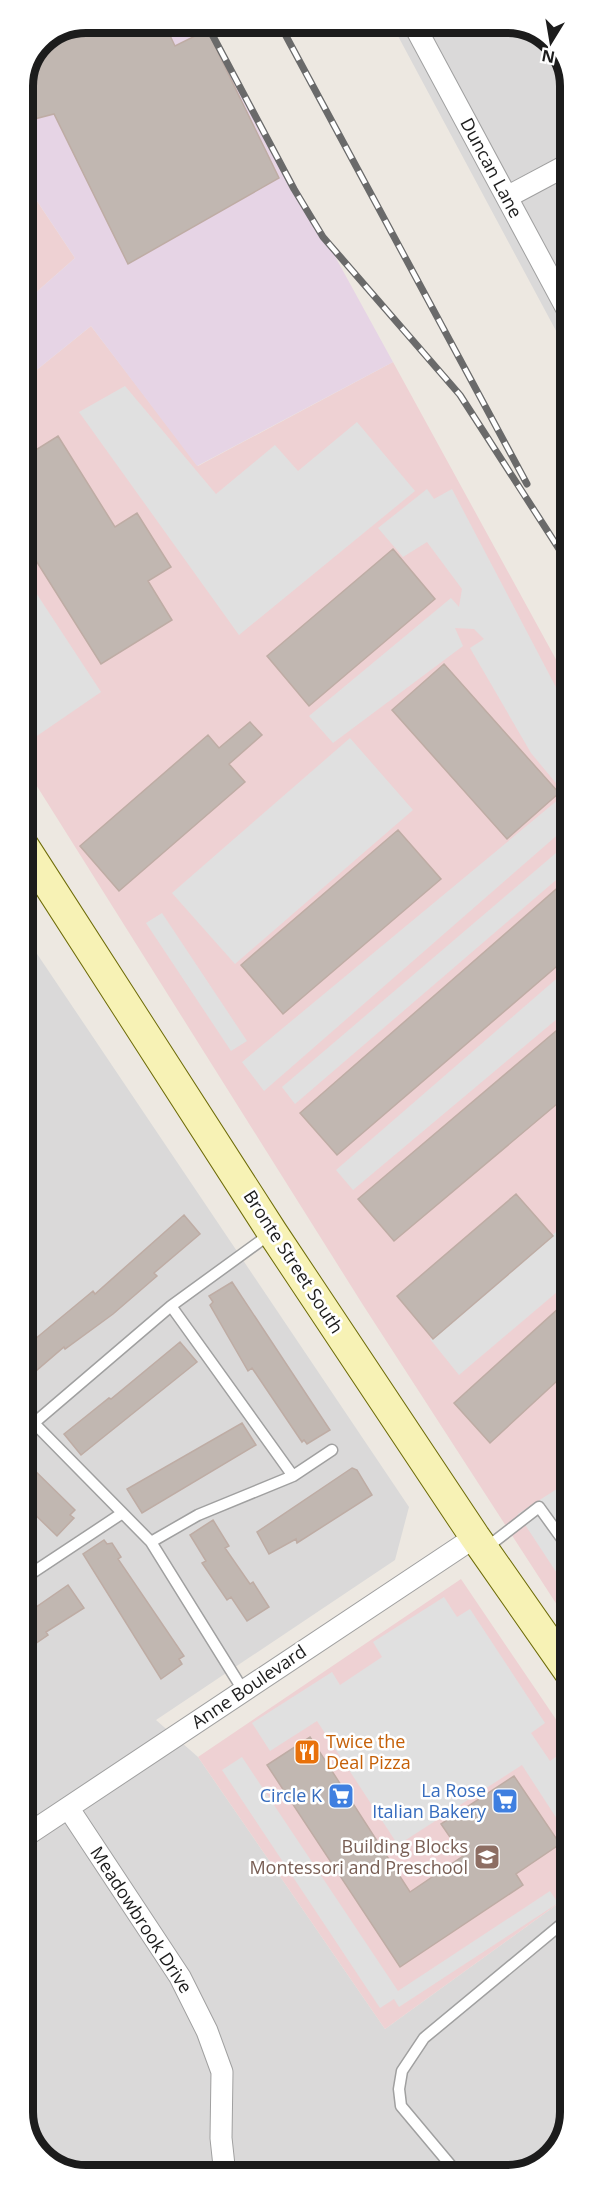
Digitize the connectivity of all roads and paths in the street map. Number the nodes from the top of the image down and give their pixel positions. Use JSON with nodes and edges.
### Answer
{"nodes":[{"id":1,"x":426,"y":33,"type":"edge"},
{"id":2,"x":560,"y":169,"type":"edge"},
{"id":3,"x":507,"y":197,"type":"junction"},
{"id":4,"x":560,"y":296,"type":"edge"},
{"id":5,"x":33,"y":861,"type":"edge"},
{"id":6,"x":272,"y":1232,"type":"junction"},
{"id":7,"x":171,"y":1306,"type":"junction"},
{"id":8,"x":34,"y":1424,"type":"joint"},
{"id":9,"x":332,"y":1450,"type":"dead end"},
{"id":10,"x":293,"y":1476,"type":"junction"},
{"id":11,"x":121,"y":1514,"type":"junction"},
{"id":12,"x":560,"y":1536,"type":"edge"},
{"id":13,"x":151,"y":1542,"type":"junction"},
{"id":14,"x":480,"y":1543,"type":"junction"},
{"id":15,"x":33,"y":1572,"type":"edge"},
{"id":16,"x":560,"y":1658,"type":"edge"},
{"id":17,"x":243,"y":1690,"type":"junction"},
{"id":18,"x":69,"y":1809,"type":"junction"},
{"id":19,"x":33,"y":1831,"type":"edge"},
{"id":20,"x":560,"y":1925,"type":"edge"},
{"id":21,"x":224,"y":2165,"type":"edge"},
{"id":22,"x":450,"y":2165,"type":"edge"}],
"edges":[{"from":1,"to":3,"type":"street","name":"Duncan Lane"},
{"from":2,"to":3,"type":"street"},
{"from":3,"to":4,"type":"street","name":"Duncan Lane"},
{"from":5,"to":6,"type":"main road","name":"Bronte Street South"},
{"from":6,"to":7,"type":"lane"},
{"from":6,"to":14,"type":"main road","name":"Bronte Street South"},
{"from":7,"to":8,"type":"lane"},
{"from":7,"to":10,"type":"lane"},
{"from":8,"to":11,"type":"lane"},
{"from":9,"to":10,"type":"lane"},
{"from":10,"to":13,"type":"lane"},
{"from":11,"to":13,"type":"lane"},
{"from":11,"to":15,"type":"lane"},
{"from":12,"to":14,"type":"lane"},
{"from":13,"to":17,"type":"lane"},
{"from":14,"to":16,"type":"main road","name":"Bronte Street South"},
{"from":14,"to":17,"type":"street","name":"Anne Boulevard"},
{"from":17,"to":18,"type":"street","name":"Anne Boulevard"},
{"from":18,"to":19,"type":"street","name":"Anne Boulevard"},
{"from":18,"to":21,"type":"street","name":"Meadowbrook Drive"},
{"from":20,"to":22,"type":"lane"}]}
